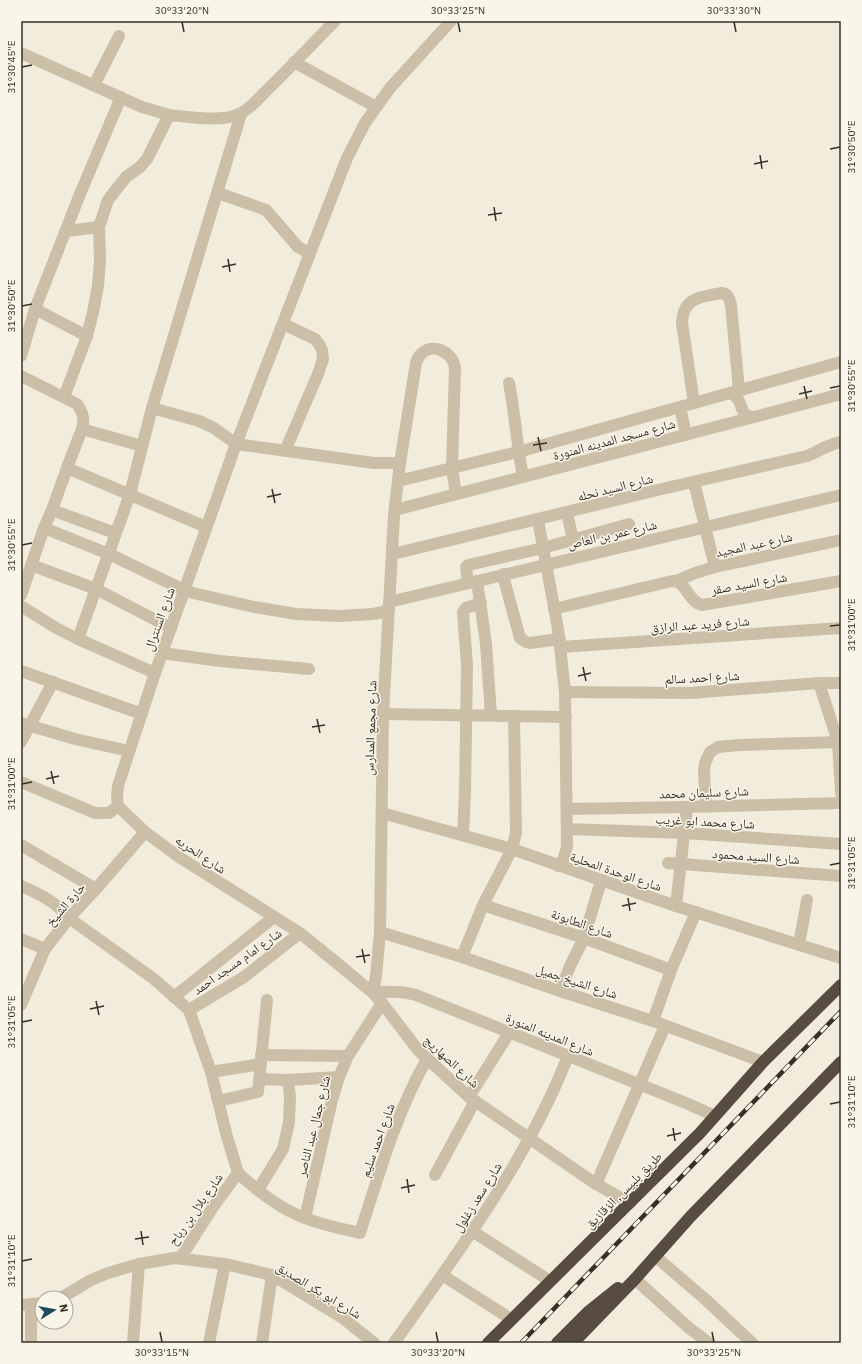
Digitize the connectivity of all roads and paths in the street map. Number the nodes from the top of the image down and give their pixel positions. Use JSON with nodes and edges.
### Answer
{"nodes":[{"id":1,"x":335,"y":21,"type":"edge"},
{"id":2,"x":451,"y":21,"type":"edge"},
{"id":3,"x":119,"y":36,"type":"dead end"},
{"id":4,"x":21,"y":54,"type":"edge"},
{"id":5,"x":294,"y":62,"type":"junction"},
{"id":6,"x":94,"y":85,"type":"junction"},
{"id":7,"x":121,"y":97,"type":"junction"},
{"id":8,"x":376,"y":107,"type":"junction"},
{"id":9,"x":241,"y":114,"type":"junction"},
{"id":10,"x":169,"y":115,"type":"junction"},
{"id":11,"x":218,"y":193,"type":"junction"},
{"id":12,"x":99,"y":227,"type":"junction"},
{"id":13,"x":66,"y":231,"type":"junction"},
{"id":14,"x":309,"y":253,"type":"junction"},
{"id":15,"x":35,"y":309,"type":"junction"},
{"id":16,"x":283,"y":324,"type":"junction"},
{"id":17,"x":87,"y":336,"type":"junction"},
{"id":18,"x":21,"y":356,"type":"edge"},
{"id":19,"x":841,"y":362,"type":"edge"},
{"id":20,"x":21,"y":376,"type":"edge"},
{"id":21,"x":509,"y":383,"type":"dead end"},
{"id":22,"x":734,"y":392,"type":"junction"},
{"id":23,"x":841,"y":394,"type":"edge"},
{"id":24,"x":64,"y":397,"type":"junction"},
{"id":25,"x":694,"y":403,"type":"junction"},
{"id":26,"x":680,"y":407,"type":"junction"},
{"id":27,"x":152,"y":408,"type":"junction"},
{"id":28,"x":754,"y":418,"type":"junction"},
{"id":29,"x":82,"y":429,"type":"junction"},
{"id":30,"x":686,"y":435,"type":"junction"},
{"id":31,"x":841,"y":442,"type":"edge"},
{"id":32,"x":236,"y":444,"type":"junction"},
{"id":33,"x":142,"y":446,"type":"junction"},
{"id":34,"x":285,"y":451,"type":"junction"},
{"id":35,"x":518,"y":452,"type":"junction"},
{"id":36,"x":400,"y":463,"type":"junction"},
{"id":37,"x":68,"y":468,"type":"junction"},
{"id":38,"x":452,"y":469,"type":"junction"},
{"id":39,"x":523,"y":477,"type":"junction"},
{"id":40,"x":398,"y":481,"type":"junction"},
{"id":41,"x":694,"y":482,"type":"junction"},
{"id":42,"x":130,"y":494,"type":"junction"},
{"id":43,"x":456,"y":494,"type":"junction"},
{"id":44,"x":841,"y":495,"type":"edge"},
{"id":45,"x":52,"y":510,"type":"junction"},
{"id":46,"x":395,"y":510,"type":"junction"},
{"id":47,"x":567,"y":513,"type":"junction"},
{"id":48,"x":538,"y":520,"type":"junction"},
{"id":49,"x":629,"y":524,"type":"dead end"},
{"id":50,"x":206,"y":527,"type":"junction"},
{"id":51,"x":44,"y":528,"type":"junction"},
{"id":52,"x":705,"y":528,"type":"junction"},
{"id":53,"x":115,"y":533,"type":"junction"},
{"id":54,"x":572,"y":540,"type":"junction"},
{"id":55,"x":841,"y":540,"type":"edge"},
{"id":56,"x":543,"y":548,"type":"junction"},
{"id":57,"x":108,"y":554,"type":"junction"},
{"id":58,"x":393,"y":554,"type":"junction"},
{"id":59,"x":546,"y":564,"type":"junction"},
{"id":60,"x":31,"y":565,"type":"junction"},
{"id":61,"x":715,"y":567,"type":"junction"},
{"id":62,"x":504,"y":574,"type":"junction"},
{"id":63,"x":676,"y":581,"type":"junction"},
{"id":64,"x":841,"y":581,"type":"edge"},
{"id":65,"x":472,"y":582,"type":"junction"},
{"id":66,"x":96,"y":589,"type":"junction"},
{"id":67,"x":184,"y":590,"type":"junction"},
{"id":68,"x":21,"y":595,"type":"edge"},
{"id":69,"x":481,"y":603,"type":"junction"},
{"id":70,"x":389,"y":605,"type":"junction"},
{"id":71,"x":21,"y":606,"type":"edge"},
{"id":72,"x":554,"y":609,"type":"junction"},
{"id":73,"x":171,"y":628,"type":"junction"},
{"id":74,"x":841,"y":628,"type":"edge"},
{"id":75,"x":78,"y":639,"type":"junction"},
{"id":76,"x":560,"y":643,"type":"junction"},
{"id":77,"x":162,"y":653,"type":"junction"},
{"id":78,"x":309,"y":669,"type":"dead end"},
{"id":79,"x":21,"y":671,"type":"edge"},
{"id":80,"x":155,"y":673,"type":"junction"},
{"id":81,"x":52,"y":682,"type":"junction"},
{"id":82,"x":819,"y":683,"type":"junction"},
{"id":83,"x":841,"y":683,"type":"edge"},
{"id":84,"x":565,"y":692,"type":"junction"},
{"id":85,"x":142,"y":714,"type":"junction"},
{"id":86,"x":383,"y":714,"type":"junction"},
{"id":87,"x":466,"y":715,"type":"junction"},
{"id":88,"x":491,"y":715,"type":"junction"},
{"id":89,"x":514,"y":716,"type":"junction"},
{"id":90,"x":566,"y":717,"type":"junction"},
{"id":91,"x":25,"y":724,"type":"edge"},
{"id":92,"x":21,"y":742,"type":"edge"},
{"id":93,"x":840,"y":742,"type":"edge"},
{"id":94,"x":129,"y":751,"type":"junction"},
{"id":95,"x":21,"y":782,"type":"edge"},
{"id":96,"x":841,"y":793,"type":"edge"},
{"id":97,"x":841,"y":803,"type":"edge"},
{"id":98,"x":118,"y":806,"type":"junction"},
{"id":99,"x":706,"y":806,"type":"junction"},
{"id":100,"x":687,"y":807,"type":"junction"},
{"id":101,"x":567,"y":809,"type":"junction"},
{"id":102,"x":382,"y":813,"type":"junction"},
{"id":103,"x":567,"y":829,"type":"junction"},
{"id":104,"x":145,"y":832,"type":"junction"},
{"id":105,"x":684,"y":834,"type":"junction"},
{"id":106,"x":463,"y":835,"type":"junction"},
{"id":107,"x":841,"y":844,"type":"edge"},
{"id":108,"x":21,"y":845,"type":"edge"},
{"id":109,"x":512,"y":849,"type":"junction"},
{"id":110,"x":668,"y":863,"type":"dead end"},
{"id":111,"x":681,"y":864,"type":"junction"},
{"id":112,"x":558,"y":866,"type":"junction"},
{"id":113,"x":841,"y":876,"type":"edge"},
{"id":114,"x":602,"y":881,"type":"junction"},
{"id":115,"x":21,"y":886,"type":"edge"},
{"id":116,"x":96,"y":889,"type":"junction"},
{"id":117,"x":807,"y":900,"type":"dead end"},
{"id":118,"x":483,"y":905,"type":"junction"},
{"id":119,"x":676,"y":906,"type":"junction"},
{"id":120,"x":696,"y":912,"type":"junction"},
{"id":121,"x":274,"y":917,"type":"junction"},
{"id":122,"x":69,"y":918,"type":"junction"},
{"id":123,"x":380,"y":932,"type":"junction"},
{"id":124,"x":300,"y":933,"type":"junction"},
{"id":125,"x":584,"y":938,"type":"junction"},
{"id":126,"x":21,"y":939,"type":"edge"},
{"id":127,"x":799,"y":945,"type":"junction"},
{"id":128,"x":45,"y":949,"type":"junction"},
{"id":129,"x":462,"y":957,"type":"junction"},
{"id":130,"x":841,"y":958,"type":"edge"},
{"id":131,"x":672,"y":970,"type":"junction"},
{"id":132,"x":841,"y":985,"type":"edge"},
{"id":133,"x":560,"y":991,"type":"junction"},
{"id":134,"x":372,"y":993,"type":"junction"},
{"id":135,"x":174,"y":997,"type":"junction"},
{"id":136,"x":267,"y":1000,"type":"dead end"},
{"id":137,"x":382,"y":1003,"type":"junction"},
{"id":138,"x":21,"y":1005,"type":"edge"},
{"id":139,"x":189,"y":1010,"type":"junction"},
{"id":140,"x":653,"y":1021,"type":"junction"},
{"id":141,"x":666,"y":1026,"type":"junction"},
{"id":142,"x":509,"y":1033,"type":"junction"},
{"id":143,"x":348,"y":1056,"type":"junction"},
{"id":144,"x":568,"y":1056,"type":"junction"},
{"id":145,"x":261,"y":1059,"type":"junction"},
{"id":146,"x":427,"y":1059,"type":"junction"},
{"id":147,"x":763,"y":1062,"type":"junction"},
{"id":148,"x":841,"y":1062,"type":"edge"},
{"id":149,"x":211,"y":1072,"type":"junction"},
{"id":150,"x":339,"y":1078,"type":"junction"},
{"id":151,"x":260,"y":1080,"type":"junction"},
{"id":152,"x":288,"y":1080,"type":"junction"},
{"id":153,"x":640,"y":1084,"type":"junction"},
{"id":154,"x":472,"y":1099,"type":"junction"},
{"id":155,"x":218,"y":1101,"type":"junction"},
{"id":156,"x":715,"y":1116,"type":"junction"},
{"id":157,"x":530,"y":1139,"type":"junction"},
{"id":158,"x":238,"y":1173,"type":"junction"},
{"id":159,"x":435,"y":1175,"type":"dead end"},
{"id":160,"x":596,"y":1184,"type":"junction"},
{"id":161,"x":258,"y":1190,"type":"junction"},
{"id":162,"x":630,"y":1203,"type":"junction"},
{"id":163,"x":305,"y":1218,"type":"junction"},
{"id":164,"x":472,"y":1231,"type":"junction"},
{"id":165,"x":656,"y":1256,"type":"junction"},
{"id":166,"x":174,"y":1258,"type":"junction"},
{"id":167,"x":139,"y":1264,"type":"junction"},
{"id":168,"x":225,"y":1264,"type":"junction"},
{"id":169,"x":272,"y":1275,"type":"junction"},
{"id":170,"x":442,"y":1275,"type":"junction"},
{"id":171,"x":635,"y":1279,"type":"junction"},
{"id":172,"x":550,"y":1282,"type":"junction"},
{"id":173,"x":74,"y":1290,"type":"edge"},
{"id":174,"x":31,"y":1304,"type":"edge"},
{"id":175,"x":511,"y":1319,"type":"junction"},
{"id":176,"x":575,"y":1340,"type":"edge"},
{"id":177,"x":31,"y":1343,"type":"edge"},
{"id":178,"x":133,"y":1343,"type":"edge"},
{"id":179,"x":209,"y":1343,"type":"edge"},
{"id":180,"x":262,"y":1343,"type":"edge"},
{"id":181,"x":374,"y":1343,"type":"edge"},
{"id":182,"x":394,"y":1343,"type":"edge"},
{"id":183,"x":488,"y":1343,"type":"edge"},
{"id":184,"x":557,"y":1343,"type":"edge"},
{"id":185,"x":709,"y":1343,"type":"edge"},
{"id":186,"x":752,"y":1343,"type":"edge"}],
"edges":[{"from":1,"to":5,"type":"street"},
{"from":2,"to":8,"type":"street","name":"شارع السنترال"},
{"from":3,"to":6,"type":"street"},
{"from":4,"to":6,"type":"street"},
{"from":5,"to":8,"type":"street"},
{"from":5,"to":9,"type":"street"},
{"from":6,"to":7,"type":"street"},
{"from":7,"to":10,"type":"street"},
{"from":7,"to":13,"type":"street"},
{"from":8,"to":14,"type":"street","name":"شارع السنترال"},
{"from":9,"to":10,"type":"street"},
{"from":9,"to":11,"type":"street"},
{"from":10,"to":12,"type":"street"},
{"from":11,"to":14,"type":"street"},
{"from":11,"to":27,"type":"street"},
{"from":12,"to":13,"type":"street"},
{"from":12,"to":17,"type":"street"},
{"from":13,"to":15,"type":"street"},
{"from":14,"to":16,"type":"street","name":"شارع السنترال"},
{"from":15,"to":17,"type":"street"},
{"from":15,"to":18,"type":"street"},
{"from":16,"to":32,"type":"street","name":"شارع السنترال"},
{"from":16,"to":34,"type":"street"},
{"from":17,"to":24,"type":"street"},
{"from":19,"to":22,"type":"street"},
{"from":20,"to":24,"type":"street"},
{"from":21,"to":35,"type":"street"},
{"from":22,"to":25,"type":"street"},
{"from":22,"to":25,"type":"street"},
{"from":22,"to":28,"type":"street"},
{"from":23,"to":28,"type":"street","name":"شارع مسجد المدينه المنورة"},
{"from":24,"to":29,"type":"street"},
{"from":25,"to":26,"type":"street"},
{"from":26,"to":30,"type":"street"},
{"from":26,"to":35,"type":"street"},
{"from":27,"to":32,"type":"street"},
{"from":27,"to":33,"type":"street"},
{"from":28,"to":30,"type":"street","name":"شارع مسجد المدينه المنورة"},
{"from":29,"to":33,"type":"street"},
{"from":29,"to":37,"type":"street"},
{"from":30,"to":39,"type":"street","name":"شارع مسجد المدينه المنورة"},
{"from":31,"to":41,"type":"street","name":"شارع السيد نحله"},
{"from":32,"to":34,"type":"street"},
{"from":32,"to":50,"type":"street","name":"شارع السنترال"},
{"from":33,"to":42,"type":"street"},
{"from":34,"to":36,"type":"street"},
{"from":35,"to":38,"type":"street"},
{"from":35,"to":39,"type":"street"},
{"from":36,"to":38,"type":"street","name":"شارع مجمع المدارس"},
{"from":36,"to":40,"type":"street","name":"شارع مجمع المدارس"},
{"from":37,"to":42,"type":"street"},
{"from":37,"to":45,"type":"street"},
{"from":38,"to":40,"type":"street"},
{"from":38,"to":43,"type":"street"},
{"from":39,"to":43,"type":"street","name":"شارع مسجد المدينه المنورة"},
{"from":40,"to":46,"type":"street","name":"شارع مجمع المدارس"},
{"from":41,"to":47,"type":"street","name":"شارع السيد نحله"},
{"from":41,"to":52,"type":"street"},
{"from":42,"to":50,"type":"street"},
{"from":42,"to":53,"type":"street"},
{"from":43,"to":46,"type":"street","name":"شارع مسجد المدينه المنورة"},
{"from":44,"to":52,"type":"street","name":"شارع عمر بن العاص"},
{"from":45,"to":51,"type":"street"},
{"from":45,"to":53,"type":"street"},
{"from":46,"to":58,"type":"street","name":"شارع مجمع المدارس"},
{"from":47,"to":48,"type":"street","name":"شارع السيد نحله"},
{"from":47,"to":54,"type":"street"},
{"from":48,"to":56,"type":"street"},
{"from":48,"to":58,"type":"street","name":"شارع السيد نحله"},
{"from":49,"to":54,"type":"street"},
{"from":50,"to":67,"type":"street","name":"شارع السنترال"},
{"from":51,"to":57,"type":"street","name":"شارع عمر بن العاص"},
{"from":51,"to":60,"type":"street"},
{"from":52,"to":59,"type":"street","name":"شارع عمر بن العاص"},
{"from":52,"to":61,"type":"street"},
{"from":53,"to":57,"type":"street"},
{"from":54,"to":56,"type":"street"},
{"from":55,"to":61,"type":"street","name":"شارع عبد المجيد"},
{"from":56,"to":59,"type":"street"},
{"from":56,"to":65,"type":"street"},
{"from":57,"to":66,"type":"street"},
{"from":57,"to":67,"type":"street","name":"شارع عمر بن العاص"},
{"from":58,"to":70,"type":"street","name":"شارع مجمع المدارس"},
{"from":59,"to":62,"type":"street","name":"شارع عمر بن العاص"},
{"from":59,"to":72,"type":"street"},
{"from":60,"to":66,"type":"street"},
{"from":60,"to":68,"type":"street"},
{"from":61,"to":63,"type":"street","name":"شارع عبد المجيد"},
{"from":62,"to":65,"type":"street","name":"شارع عمر بن العاص"},
{"from":62,"to":76,"type":"street","name":"شارع فريد عبد الرازق"},
{"from":63,"to":64,"type":"street","name":"شارع السيد صقر"},
{"from":63,"to":72,"type":"street"},
{"from":65,"to":69,"type":"street"},
{"from":65,"to":70,"type":"street","name":"شارع عمر بن العاص"},
{"from":66,"to":73,"type":"street"},
{"from":66,"to":75,"type":"street"},
{"from":67,"to":70,"type":"street","name":"شارع عمر بن العاص"},
{"from":67,"to":73,"type":"street","name":"شارع السنترال"},
{"from":69,"to":87,"type":"street"},
{"from":69,"to":88,"type":"street"},
{"from":70,"to":86,"type":"street","name":"شارع مجمع المدارس"},
{"from":71,"to":75,"type":"street"},
{"from":72,"to":76,"type":"street"},
{"from":73,"to":77,"type":"street","name":"شارع السنترال"},
{"from":74,"to":76,"type":"street","name":"شارع فريد عبد الرازق"},
{"from":75,"to":80,"type":"street"},
{"from":76,"to":84,"type":"street"},
{"from":77,"to":78,"type":"street"},
{"from":77,"to":80,"type":"street","name":"شارع السنترال"},
{"from":79,"to":81,"type":"street"},
{"from":80,"to":85,"type":"street","name":"شارع السنترال"},
{"from":81,"to":85,"type":"street"},
{"from":81,"to":91,"type":"street"},
{"from":82,"to":83,"type":"street","name":"شارع احمد سالم"},
{"from":82,"to":84,"type":"street","name":"شارع احمد سالم"},
{"from":82,"to":93,"type":"street"},
{"from":84,"to":90,"type":"street"},
{"from":85,"to":94,"type":"street","name":"شارع السنترال"},
{"from":86,"to":87,"type":"street"},
{"from":86,"to":102,"type":"street","name":"شارع مجمع المدارس"},
{"from":87,"to":88,"type":"street"},
{"from":87,"to":106,"type":"street"},
{"from":88,"to":89,"type":"street"},
{"from":89,"to":90,"type":"street"},
{"from":89,"to":109,"type":"street"},
{"from":90,"to":101,"type":"street"},
{"from":91,"to":92,"type":"street"},
{"from":91,"to":94,"type":"street"},
{"from":93,"to":96,"type":"street"},
{"from":93,"to":99,"type":"street"},
{"from":94,"to":98,"type":"street","name":"شارع السنترال"},
{"from":95,"to":98,"type":"street"},
{"from":97,"to":99,"type":"street","name":"شارع سليمان محمد"},
{"from":98,"to":104,"type":"street","name":"شارع الحريه"},
{"from":99,"to":100,"type":"street","name":"شارع سليمان محمد"},
{"from":100,"to":101,"type":"street","name":"شارع سليمان محمد"},
{"from":100,"to":105,"type":"street"},
{"from":101,"to":103,"type":"street"},
{"from":102,"to":106,"type":"street","name":"شارع الوحدة المحلية"},
{"from":102,"to":123,"type":"street","name":"شارع مجمع المدارس"},
{"from":103,"to":105,"type":"street","name":"شارع محمد ابو غريب"},
{"from":103,"to":112,"type":"street"},
{"from":104,"to":116,"type":"street","name":"حارة الشيخ"},
{"from":104,"to":121,"type":"street","name":"شارع الحريه"},
{"from":105,"to":107,"type":"street","name":"شارع محمد ابو غريب"},
{"from":105,"to":111,"type":"street"},
{"from":106,"to":109,"type":"street","name":"شارع الوحدة المحلية"},
{"from":108,"to":116,"type":"street"},
{"from":109,"to":112,"type":"street","name":"شارع الوحدة المحلية"},
{"from":109,"to":118,"type":"street"},
{"from":110,"to":111,"type":"street","name":"شارع السيد محمود"},
{"from":111,"to":113,"type":"street","name":"شارع السيد محمود"},
{"from":111,"to":119,"type":"street"},
{"from":112,"to":114,"type":"street","name":"شارع الوحدة المحلية"},
{"from":114,"to":119,"type":"street","name":"شارع الوحدة المحلية"},
{"from":114,"to":125,"type":"street"},
{"from":115,"to":122,"type":"street"},
{"from":116,"to":122,"type":"street","name":"حارة الشيخ"},
{"from":117,"to":127,"type":"street"},
{"from":118,"to":125,"type":"street","name":"شارع الطابونة"},
{"from":118,"to":129,"type":"street"},
{"from":119,"to":120,"type":"street","name":"شارع الوحدة المحلية"},
{"from":120,"to":127,"type":"street","name":"شارع الوحدة المحلية"},
{"from":120,"to":131,"type":"street"},
{"from":121,"to":124,"type":"street","name":"شارع الصهاريج"},
{"from":121,"to":135,"type":"street"},
{"from":122,"to":128,"type":"street","name":"حارة الشيخ"},
{"from":122,"to":135,"type":"street"},
{"from":123,"to":129,"type":"street","name":"شارع الشيخ جميل"},
{"from":123,"to":134,"type":"street","name":"شارع مجمع المدارس"},
{"from":124,"to":134,"type":"street","name":"شارع الصهاريج"},
{"from":124,"to":139,"type":"street","name":"شارع امام مسجد احمد"},
{"from":125,"to":131,"type":"street","name":"شارع الطابونة"},
{"from":125,"to":133,"type":"street"},
{"from":126,"to":128,"type":"street"},
{"from":127,"to":130,"type":"street","name":"شارع الوحدة المحلية"},
{"from":128,"to":138,"type":"street","name":"حارة الشيخ"},
{"from":129,"to":133,"type":"street","name":"شارع الشيخ جميل"},
{"from":131,"to":140,"type":"street"},
{"from":132,"to":147,"type":"highway","name":"طريق بلبيس, الزقازيق"},
{"from":133,"to":140,"type":"street","name":"شارع الشيخ جميل"},
{"from":134,"to":137,"type":"street","name":"شارع الصهاريج"},
{"from":134,"to":142,"type":"street","name":"شارع المدينه المنورة"},
{"from":135,"to":139,"type":"street"},
{"from":136,"to":145,"type":"street"},
{"from":137,"to":143,"type":"street","name":"شارع جمال عبد الناصر"},
{"from":137,"to":146,"type":"street","name":"شارع الصهاريج"},
{"from":139,"to":149,"type":"street"},
{"from":140,"to":141,"type":"street","name":"شارع الشيخ جميل"},
{"from":141,"to":147,"type":"street","name":"شارع الشيخ جميل"},
{"from":141,"to":153,"type":"street"},
{"from":142,"to":144,"type":"street","name":"شارع المدينه المنورة"},
{"from":142,"to":154,"type":"street"},
{"from":143,"to":145,"type":"street"},
{"from":143,"to":150,"type":"street","name":"شارع جمال عبد الناصر"},
{"from":144,"to":153,"type":"street","name":"شارع المدينه المنورة"},
{"from":144,"to":157,"type":"street","name":"شارع سعد زغلول"},
{"from":145,"to":149,"type":"street"},
{"from":145,"to":151,"type":"street"},
{"from":146,"to":154,"type":"street","name":"شارع الصهاريج"},
{"from":146,"to":163,"type":"street","name":"شارع احمد سليم"},
{"from":147,"to":156,"type":"highway","name":"طريق بلبيس, الزقازيق"},
{"from":148,"to":165,"type":"highway"},
{"from":149,"to":155,"type":"street"},
{"from":150,"to":152,"type":"street"},
{"from":150,"to":163,"type":"street","name":"شارع جمال عبد الناصر"},
{"from":151,"to":152,"type":"street"},
{"from":151,"to":155,"type":"street"},
{"from":152,"to":161,"type":"street"},
{"from":153,"to":156,"type":"street","name":"شارع المدينه المنورة"},
{"from":153,"to":160,"type":"street"},
{"from":154,"to":157,"type":"street","name":"شارع الصهاريج"},
{"from":154,"to":159,"type":"street"},
{"from":155,"to":158,"type":"street"},
{"from":156,"to":162,"type":"highway","name":"طريق بلبيس, الزقازيق"},
{"from":157,"to":160,"type":"street","name":"شارع الصهاريج"},
{"from":157,"to":164,"type":"street","name":"شارع سعد زغلول"},
{"from":158,"to":161,"type":"street"},
{"from":158,"to":166,"type":"street","name":"شارع بلال بن رباح"},
{"from":160,"to":162,"type":"street","name":"شارع الصهاريج"},
{"from":161,"to":163,"type":"street"},
{"from":162,"to":172,"type":"highway","name":"طريق بلبيس, الزقازيق"},
{"from":164,"to":170,"type":"street","name":"شارع سعد زغلول"},
{"from":164,"to":172,"type":"street"},
{"from":165,"to":171,"type":"highway"},
{"from":165,"to":186,"type":"street"},
{"from":166,"to":167,"type":"street","name":"شارع بلال بن رباح"},
{"from":166,"to":168,"type":"street","name":"شارع ابو بكر الصديق"},
{"from":167,"to":173,"type":"street","name":"شارع بلال بن رباح"},
{"from":167,"to":178,"type":"street"},
{"from":168,"to":169,"type":"street","name":"شارع ابو بكر الصديق"},
{"from":168,"to":179,"type":"street"},
{"from":169,"to":180,"type":"street"},
{"from":169,"to":181,"type":"street","name":"شارع ابو بكر الصديق"},
{"from":170,"to":175,"type":"street"},
{"from":170,"to":182,"type":"street","name":"شارع سعد زغلول"},
{"from":171,"to":176,"type":"highway"},
{"from":171,"to":184,"type":"highway"},
{"from":171,"to":185,"type":"street"},
{"from":172,"to":175,"type":"highway","name":"طريق بلبيس, الزقازيق"},
{"from":174,"to":177,"type":"street"},
{"from":175,"to":183,"type":"highway","name":"طريق بلبيس, الزقازيق"}]}
